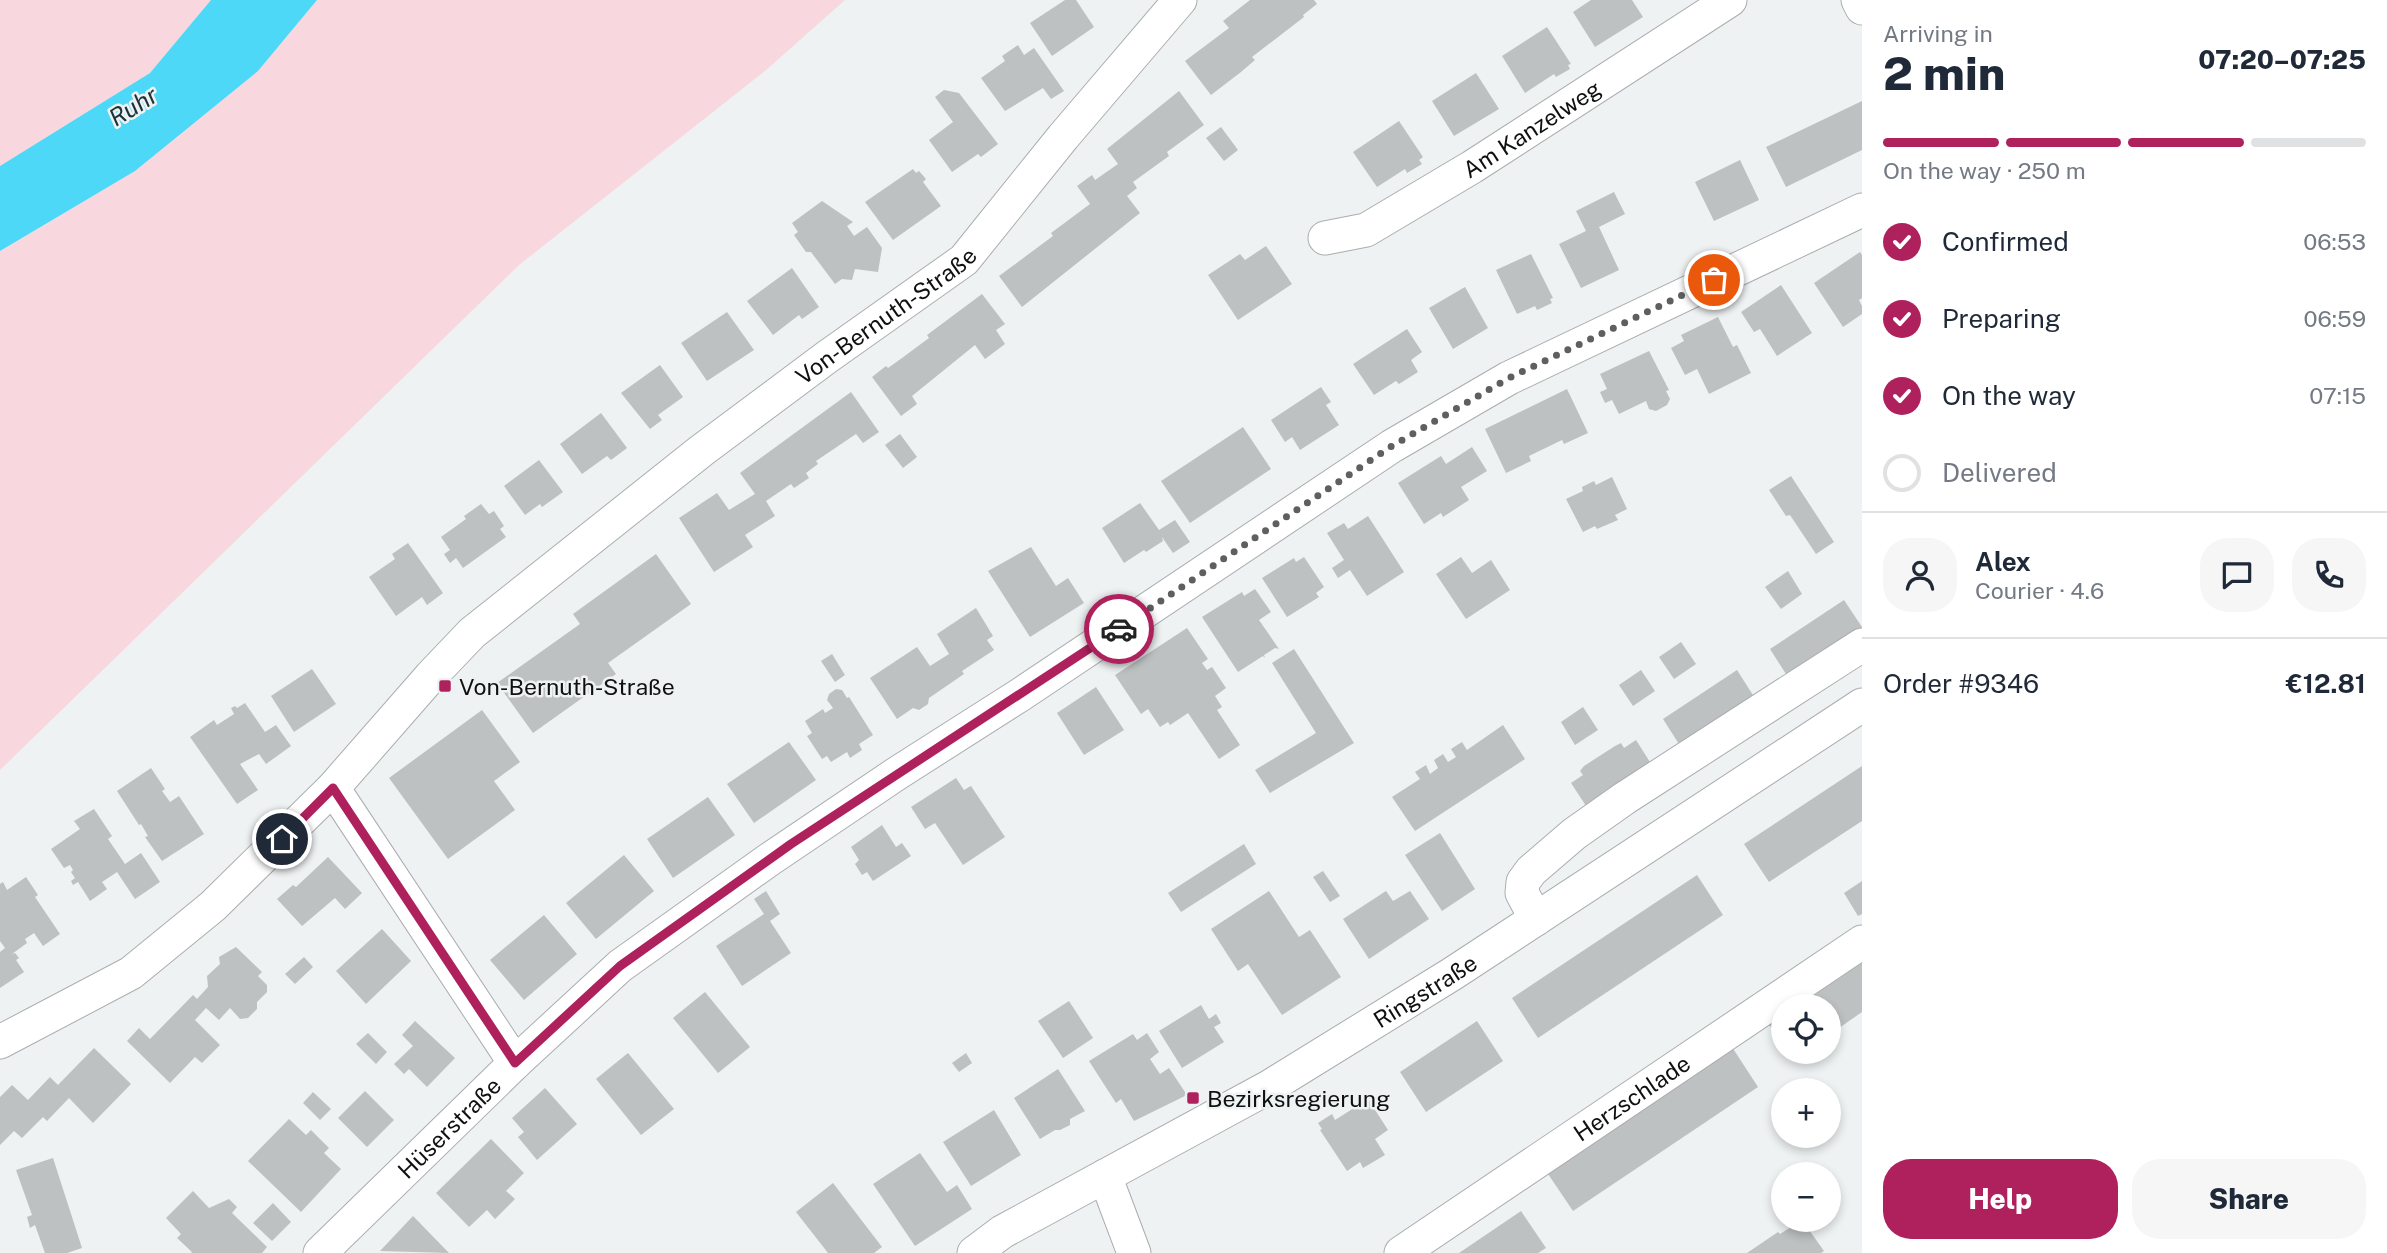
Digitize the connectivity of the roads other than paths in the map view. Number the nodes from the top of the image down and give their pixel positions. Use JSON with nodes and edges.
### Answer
{"nodes":[{"id":1,"x":1180,"y":0,"type":"edge"},
{"id":2,"x":1730,"y":0,"type":"edge"},
{"id":3,"x":1858,"y":0,"type":"edge"},
{"id":4,"x":1862,"y":8,"type":"edge"},
{"id":5,"x":1862,"y":210,"type":"edge"},
{"id":6,"x":1325,"y":238,"type":"dead end"},
{"id":7,"x":1862,"y":645,"type":"edge"},
{"id":8,"x":1862,"y":705,"type":"edge"},
{"id":9,"x":333,"y":788,"type":"junction"},
{"id":10,"x":1536,"y":919,"type":"junction"},
{"id":11,"x":1862,"y":942,"type":"edge"},
{"id":12,"x":0,"y":1042,"type":"edge"},
{"id":13,"x":515,"y":1063,"type":"junction"},
{"id":14,"x":1105,"y":1176,"type":"junction"},
{"id":15,"x":320,"y":1253,"type":"edge"},
{"id":16,"x":974,"y":1253,"type":"edge"},
{"id":17,"x":1134,"y":1253,"type":"edge"},
{"id":18,"x":1401,"y":1253,"type":"edge"}],
"edges":[{"from":1,"to":9,"type":"street","name":"Von-Bernuth-Straße"},
{"from":2,"to":6,"type":"street","name":"Am Kanzelweg"},
{"from":3,"to":4,"type":"street"},
{"from":5,"to":13,"type":"street","name":"Hüserstraße"},
{"from":7,"to":10,"type":"street"},
{"from":8,"to":10,"type":"street","name":"Ringstraße"},
{"from":9,"to":12,"type":"street","name":"Von-Bernuth-Straße"},
{"from":9,"to":13,"type":"street"},
{"from":10,"to":14,"type":"street","name":"Ringstraße"},
{"from":11,"to":18,"type":"street","name":"Herzschlade"},
{"from":13,"to":15,"type":"street","name":"Hüserstraße"},
{"from":14,"to":16,"type":"street","name":"Ringstraße"},
{"from":14,"to":17,"type":"street"}]}
